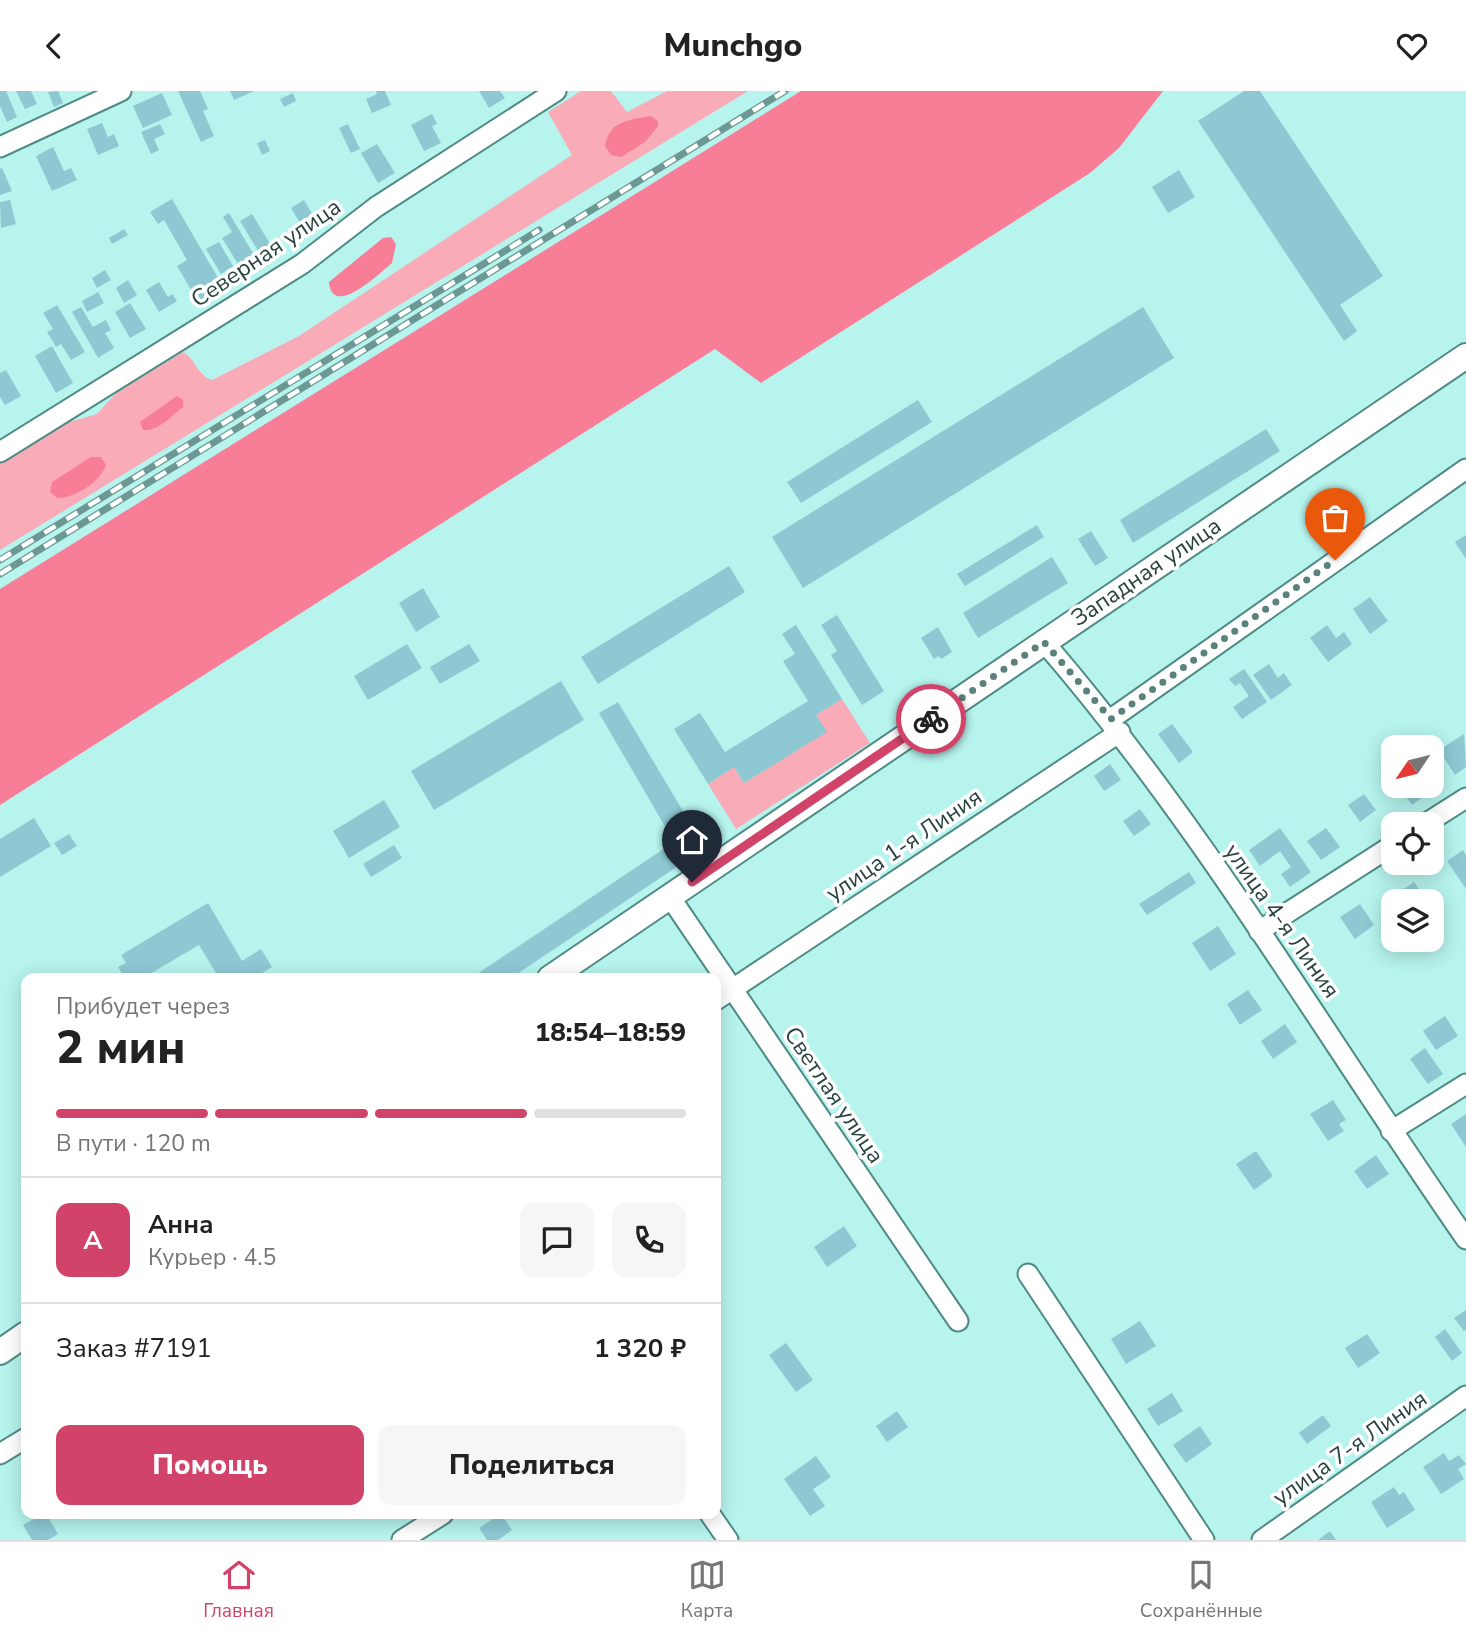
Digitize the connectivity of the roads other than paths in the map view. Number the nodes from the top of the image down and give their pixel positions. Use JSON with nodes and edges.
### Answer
{"nodes":[{"id":1,"x":121,"y":91,"type":"edge"},
{"id":2,"x":556,"y":91,"type":"edge"},
{"id":3,"x":0,"y":147,"type":"edge"},
{"id":4,"x":1466,"y":356,"type":"edge"},
{"id":5,"x":0,"y":452,"type":"edge"},
{"id":6,"x":1466,"y":469,"type":"edge"},
{"id":7,"x":1044,"y":642,"type":"junction"},
{"id":8,"x":1115,"y":725,"type":"junction"},
{"id":9,"x":1466,"y":798,"type":"edge"},
{"id":10,"x":1444,"y":812,"type":"edge"},
{"id":11,"x":1381,"y":853,"type":"edge"},
{"id":12,"x":670,"y":897,"type":"junction"},
{"id":13,"x":1259,"y":931,"type":"junction"},
{"id":14,"x":557,"y":973,"type":"edge"},
{"id":15,"x":712,"y":973,"type":"edge"},
{"id":16,"x":724,"y":994,"type":"edge"},
{"id":17,"x":1466,"y":1084,"type":"edge"},
{"id":18,"x":1391,"y":1131,"type":"junction"},
{"id":19,"x":1466,"y":1239,"type":"edge"},
{"id":20,"x":1028,"y":1274,"type":"dead end"},
{"id":21,"x":958,"y":1321,"type":"dead end"},
{"id":22,"x":21,"y":1337,"type":"edge"},
{"id":23,"x":0,"y":1352,"type":"edge"},
{"id":24,"x":1466,"y":1396,"type":"edge"},
{"id":25,"x":21,"y":1441,"type":"edge"},
{"id":26,"x":0,"y":1454,"type":"edge"},
{"id":27,"x":435,"y":1519,"type":"edge"},
{"id":28,"x":713,"y":1519,"type":"edge"},
{"id":29,"x":402,"y":1540,"type":"edge"},
{"id":30,"x":728,"y":1540,"type":"edge"},
{"id":31,"x":1205,"y":1540,"type":"edge"},
{"id":32,"x":1262,"y":1540,"type":"edge"}],
"edges":[{"from":1,"to":3,"type":"street"},
{"from":2,"to":5,"type":"street","name":"Северная улица"},
{"from":4,"to":7,"type":"street","name":"Западная улица"},
{"from":6,"to":8,"type":"street","name":"улица 1-я Линия"},
{"from":7,"to":8,"type":"street","name":"улица 4-я Линия"},
{"from":7,"to":12,"type":"street","name":"Западная улица"},
{"from":8,"to":13,"type":"street","name":"улица 4-я Линия"},
{"from":8,"to":16,"type":"street","name":"улица 1-я Линия"},
{"from":9,"to":10,"type":"street"},
{"from":11,"to":13,"type":"street"},
{"from":12,"to":14,"type":"street","name":"Западная улица"},
{"from":12,"to":15,"type":"street","name":"Светлая улица"},
{"from":13,"to":18,"type":"street","name":"улица 4-я Линия"},
{"from":16,"to":21,"type":"street","name":"Светлая улица"},
{"from":17,"to":18,"type":"street"},
{"from":18,"to":19,"type":"street","name":"улица 4-я Линия"},
{"from":20,"to":31,"type":"street"},
{"from":22,"to":23,"type":"street"},
{"from":24,"to":32,"type":"street","name":"улица 7-я Линия"},
{"from":25,"to":26,"type":"street"},
{"from":27,"to":29,"type":"street"},
{"from":28,"to":30,"type":"street"}]}
